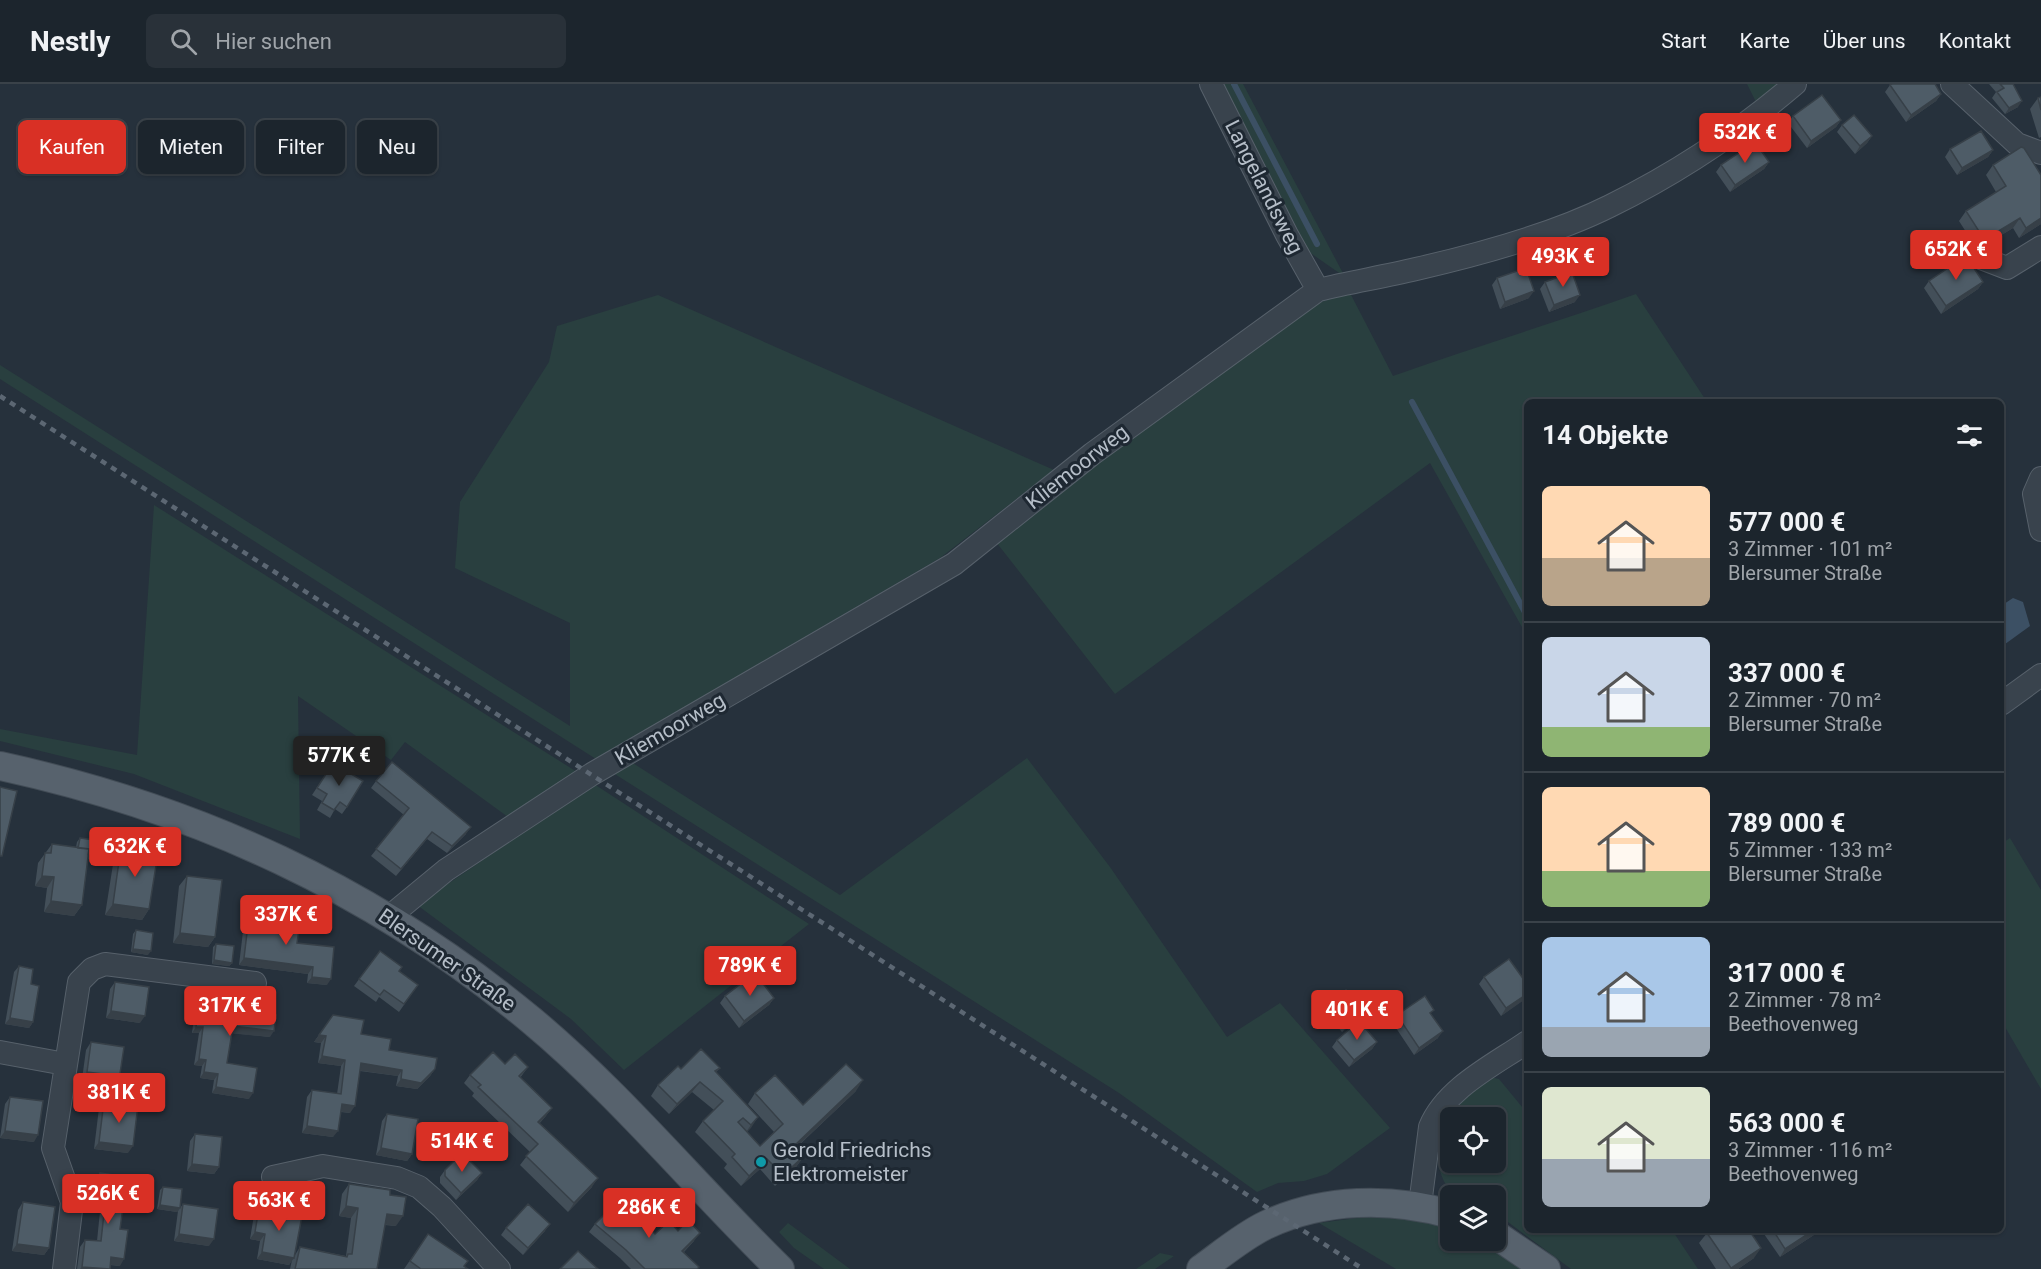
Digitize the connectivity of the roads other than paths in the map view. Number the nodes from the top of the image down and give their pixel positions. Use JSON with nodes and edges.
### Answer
{"nodes":[{"id":1,"x":1211,"y":84,"type":"edge"},
{"id":2,"x":1795,"y":84,"type":"edge"},
{"id":3,"x":1952,"y":84,"type":"edge"},
{"id":4,"x":2041,"y":153,"type":"edge"},
{"id":5,"x":2041,"y":247,"type":"edge"},
{"id":6,"x":1981,"y":258,"type":"dead end"},
{"id":7,"x":1318,"y":290,"type":"junction"},
{"id":8,"x":2041,"y":478,"type":"edge"},
{"id":9,"x":2041,"y":530,"type":"edge"},
{"id":10,"x":2041,"y":675,"type":"edge"},
{"id":11,"x":2004,"y":702,"type":"edge"},
{"id":12,"x":0,"y":766,"type":"edge"},
{"id":13,"x":388,"y":917,"type":"junction"},
{"id":14,"x":255,"y":983,"type":"dead end"},
{"id":15,"x":1524,"y":1044,"type":"edge"},
{"id":16,"x":0,"y":1052,"type":"edge"},
{"id":17,"x":65,"y":1064,"type":"junction"},
{"id":18,"x":273,"y":1177,"type":"dead end"},
{"id":19,"x":1420,"y":1205,"type":"junction"},
{"id":20,"x":1440,"y":1211,"type":"edge"},
{"id":21,"x":1506,"y":1242,"type":"edge"},
{"id":22,"x":64,"y":1269,"type":"edge"},
{"id":23,"x":499,"y":1269,"type":"edge"},
{"id":24,"x":780,"y":1269,"type":"edge"},
{"id":25,"x":1201,"y":1269,"type":"edge"},
{"id":26,"x":1546,"y":1269,"type":"edge"}],
"edges":[{"from":1,"to":7,"type":"street","name":"Langelandsweg"},
{"from":2,"to":7,"type":"street","name":"Kliemoorweg"},
{"from":3,"to":4,"type":"street"},
{"from":5,"to":6,"type":"street"},
{"from":7,"to":13,"type":"street","name":"Kliemoorweg"},
{"from":8,"to":9,"type":"street"},
{"from":10,"to":11,"type":"street"},
{"from":12,"to":13,"type":"main road","name":"Blersumer Straße"},
{"from":13,"to":24,"type":"main road","name":"Blersumer Straße"},
{"from":14,"to":17,"type":"street"},
{"from":15,"to":19,"type":"street"},
{"from":16,"to":17,"type":"street"},
{"from":17,"to":22,"type":"street"},
{"from":18,"to":23,"type":"street"},
{"from":19,"to":20,"type":"main road"},
{"from":19,"to":25,"type":"main road"},
{"from":21,"to":26,"type":"main road"}]}
